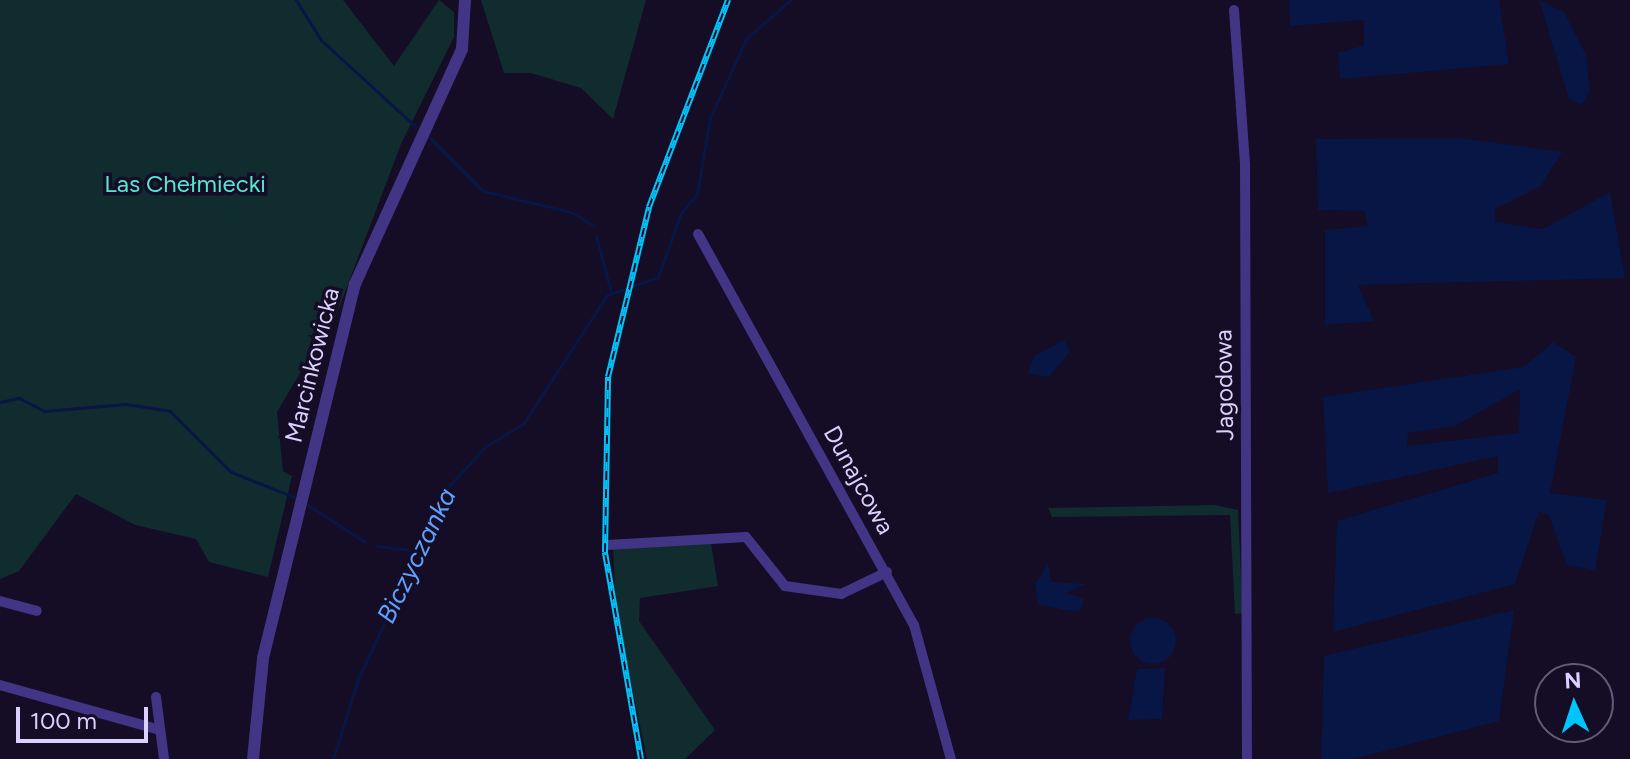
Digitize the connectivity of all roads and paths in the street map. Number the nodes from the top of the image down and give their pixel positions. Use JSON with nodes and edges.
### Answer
{"nodes":[{"id":1,"x":465,"y":0,"type":"edge"},
{"id":2,"x":1234,"y":10,"type":"dead end"},
{"id":3,"x":698,"y":234,"type":"dead end"},
{"id":4,"x":607,"y":545,"type":"dead end"},
{"id":5,"x":887,"y":572,"type":"junction"},
{"id":6,"x":0,"y":601,"type":"edge"},
{"id":7,"x":37,"y":611,"type":"dead end"},
{"id":8,"x":0,"y":685,"type":"edge"},
{"id":9,"x":156,"y":697,"type":"dead end"},
{"id":10,"x":160,"y":730,"type":"junction"},
{"id":11,"x":164,"y":759,"type":"edge"},
{"id":12,"x":253,"y":759,"type":"edge"},
{"id":13,"x":951,"y":759,"type":"edge"},
{"id":14,"x":1247,"y":759,"type":"edge"}],
"edges":[{"from":1,"to":12,"type":"street","name":"Marcinkowicka"},
{"from":2,"to":14,"type":"street","name":"Jagodowa"},
{"from":3,"to":5,"type":"street","name":"Dunajcowa"},
{"from":4,"to":5,"type":"street"},
{"from":5,"to":13,"type":"street","name":"Dunajcowa"},
{"from":6,"to":7,"type":"street"},
{"from":8,"to":10,"type":"street"},
{"from":9,"to":10,"type":"street"},
{"from":10,"to":11,"type":"street"}]}
